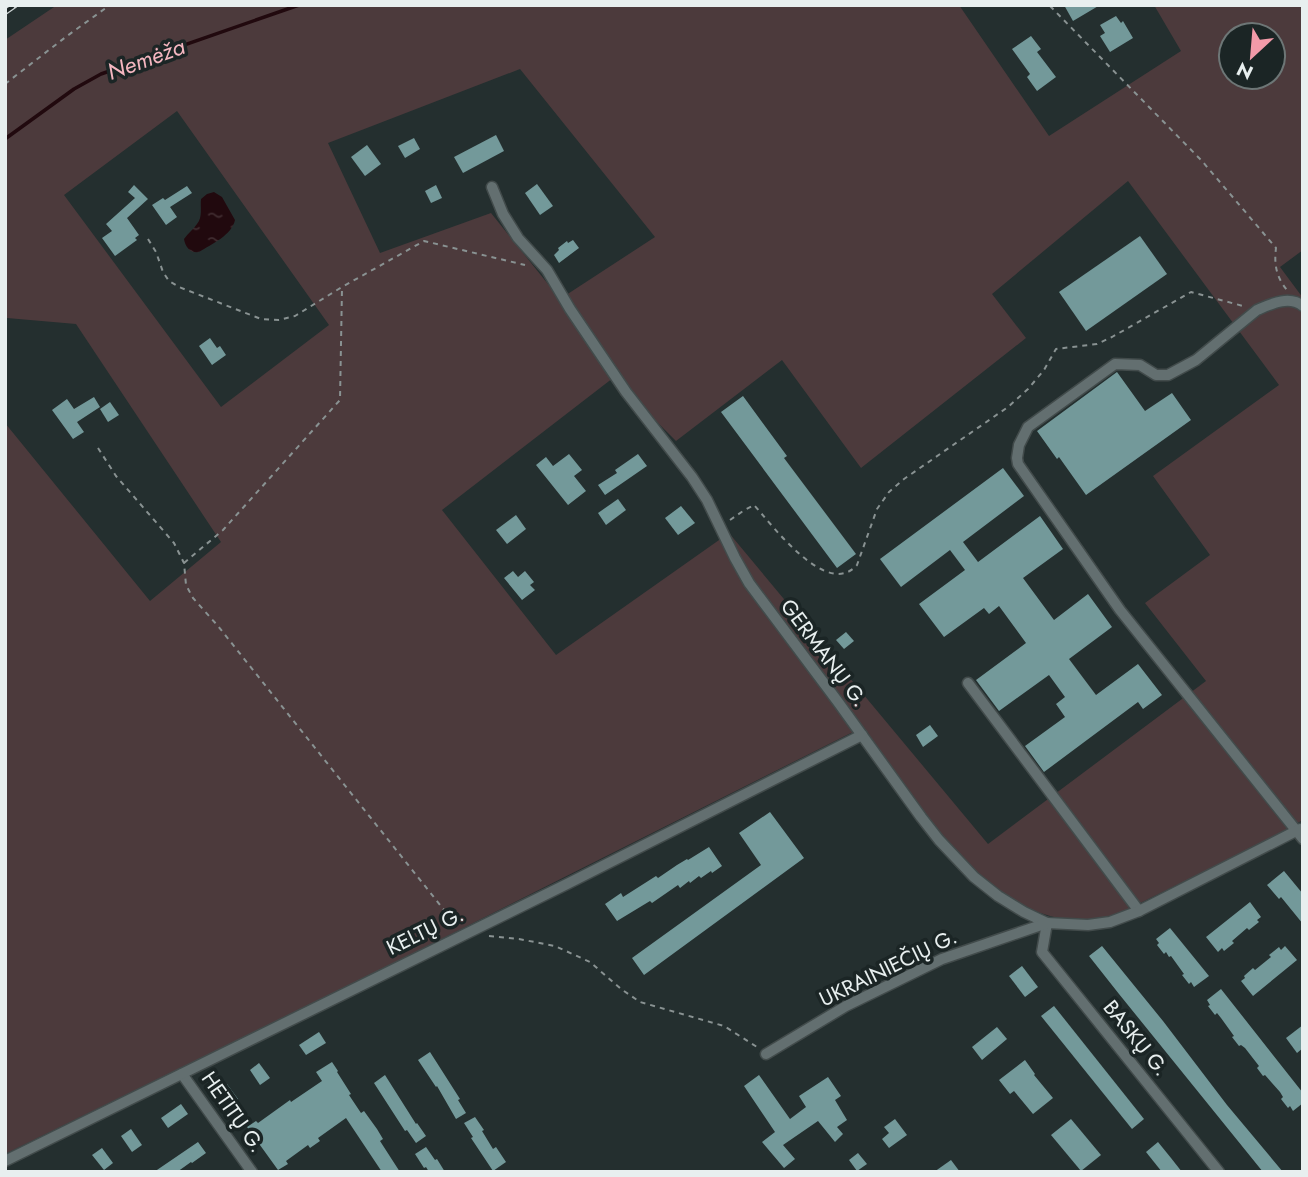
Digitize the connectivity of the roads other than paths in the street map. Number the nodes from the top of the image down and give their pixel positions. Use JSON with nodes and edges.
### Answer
{"nodes":[{"id":1,"x":492,"y":187,"type":"dead end"},
{"id":2,"x":1300,"y":303,"type":"edge"},
{"id":3,"x":968,"y":683,"type":"dead end"},
{"id":4,"x":862,"y":735,"type":"junction"},
{"id":5,"x":1301,"y":833,"type":"edge"},
{"id":6,"x":1139,"y":911,"type":"junction"},
{"id":7,"x":1047,"y":923,"type":"junction"},
{"id":8,"x":766,"y":1054,"type":"road end"},
{"id":9,"x":182,"y":1074,"type":"junction"},
{"id":10,"x":5,"y":1161,"type":"edge"},
{"id":11,"x":252,"y":1172,"type":"edge"},
{"id":12,"x":1219,"y":1172,"type":"edge"}],
"edges":[{"from":1,"to":4,"type":"street","name":"GERMANŲ G."},
{"from":2,"to":5,"type":"street"},
{"from":3,"to":6,"type":"street"},
{"from":4,"to":7,"type":"street","name":"GERMANŲ G."},
{"from":4,"to":9,"type":"street","name":"KELTŲ G."},
{"from":5,"to":6,"type":"street","name":"UKRAINIEČIŲ G."},
{"from":6,"to":7,"type":"street","name":"UKRAINIEČIŲ G."},
{"from":7,"to":8,"type":"street","name":"UKRAINIEČIŲ G."},
{"from":7,"to":12,"type":"street","name":"BASKŲ G."},
{"from":9,"to":10,"type":"street","name":"KELTŲ G."},
{"from":9,"to":11,"type":"street","name":"HETITŲ G."}]}
